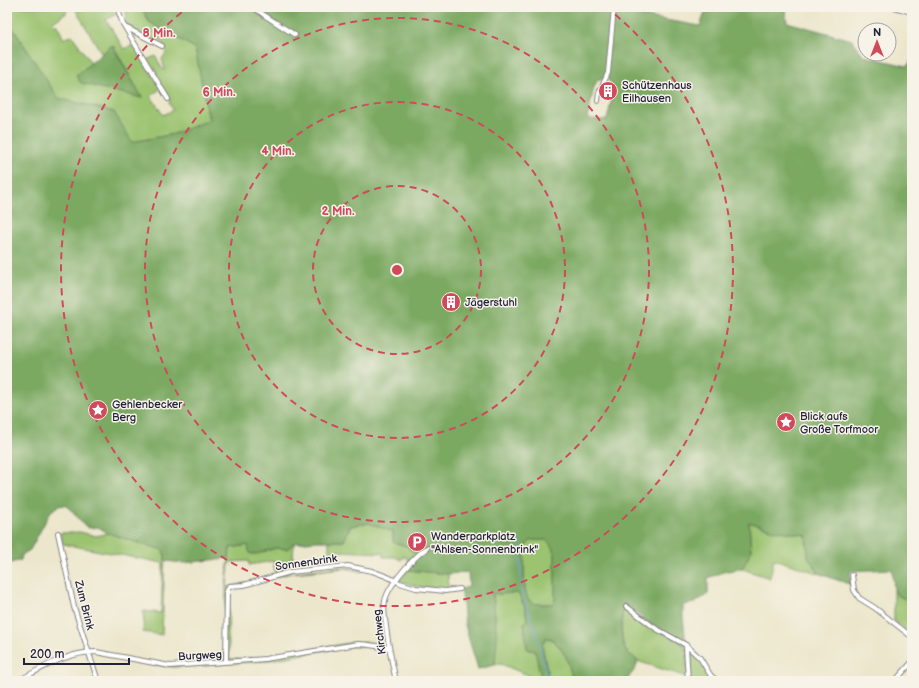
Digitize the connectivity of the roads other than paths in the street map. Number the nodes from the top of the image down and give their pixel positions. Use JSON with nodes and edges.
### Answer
{"nodes":[{"id":1,"x":120,"y":7,"type":"edge"},
{"id":2,"x":253,"y":7,"type":"edge"},
{"id":3,"x":614,"y":7,"type":"edge"},
{"id":4,"x":894,"y":7,"type":"edge"},
{"id":5,"x":912,"y":12,"type":"edge"},
{"id":6,"x":126,"y":28,"type":"junction"},
{"id":7,"x":295,"y":35,"type":"dead end"},
{"id":8,"x":162,"y":46,"type":"dead end"},
{"id":9,"x":168,"y":99,"type":"dead end"},
{"id":10,"x":598,"y":101,"type":"dead end"},
{"id":11,"x":58,"y":533,"type":"dead end"},
{"id":12,"x":427,"y":548,"type":"dead end"},
{"id":13,"x":852,"y":575,"type":"dead end"},
{"id":14,"x":396,"y":581,"type":"junction"},
{"id":15,"x":460,"y":589,"type":"dead end"},
{"id":16,"x":626,"y":606,"type":"dead end"},
{"id":17,"x":912,"y":637,"type":"edge"},
{"id":18,"x":686,"y":645,"type":"junction"},
{"id":19,"x":389,"y":648,"type":"junction"},
{"id":20,"x":89,"y":652,"type":"junction"},
{"id":21,"x":226,"y":662,"type":"junction"},
{"id":22,"x":912,"y":662,"type":"edge"},
{"id":23,"x":18,"y":681,"type":"edge"},
{"id":24,"x":98,"y":681,"type":"edge"},
{"id":25,"x":396,"y":681,"type":"edge"},
{"id":26,"x":688,"y":681,"type":"edge"},
{"id":27,"x":718,"y":681,"type":"edge"},
{"id":28,"x":895,"y":681,"type":"edge"}],
"edges":[{"from":1,"to":6,"type":"street"},
{"from":2,"to":7,"type":"street"},
{"from":3,"to":10,"type":"street"},
{"from":4,"to":5,"type":"street"},
{"from":6,"to":8,"type":"street"},
{"from":6,"to":9,"type":"street"},
{"from":11,"to":20,"type":"street","name":"Zum Brink"},
{"from":12,"to":14,"type":"street","name":"Kirchweg"},
{"from":13,"to":17,"type":"street"},
{"from":14,"to":15,"type":"street","name":"Sonnenbrink"},
{"from":14,"to":19,"type":"street","name":"Kirchweg"},
{"from":14,"to":21,"type":"street","name":"Sonnenbrink"},
{"from":16,"to":18,"type":"street"},
{"from":18,"to":26,"type":"street"},
{"from":18,"to":27,"type":"street"},
{"from":19,"to":21,"type":"street","name":"Burgweg"},
{"from":19,"to":25,"type":"street","name":"Kirchweg"},
{"from":20,"to":21,"type":"street","name":"Burgweg"},
{"from":20,"to":23,"type":"street","name":"Burgweg"},
{"from":20,"to":24,"type":"street","name":"Zum Brink"},
{"from":22,"to":28,"type":"street"}]}
